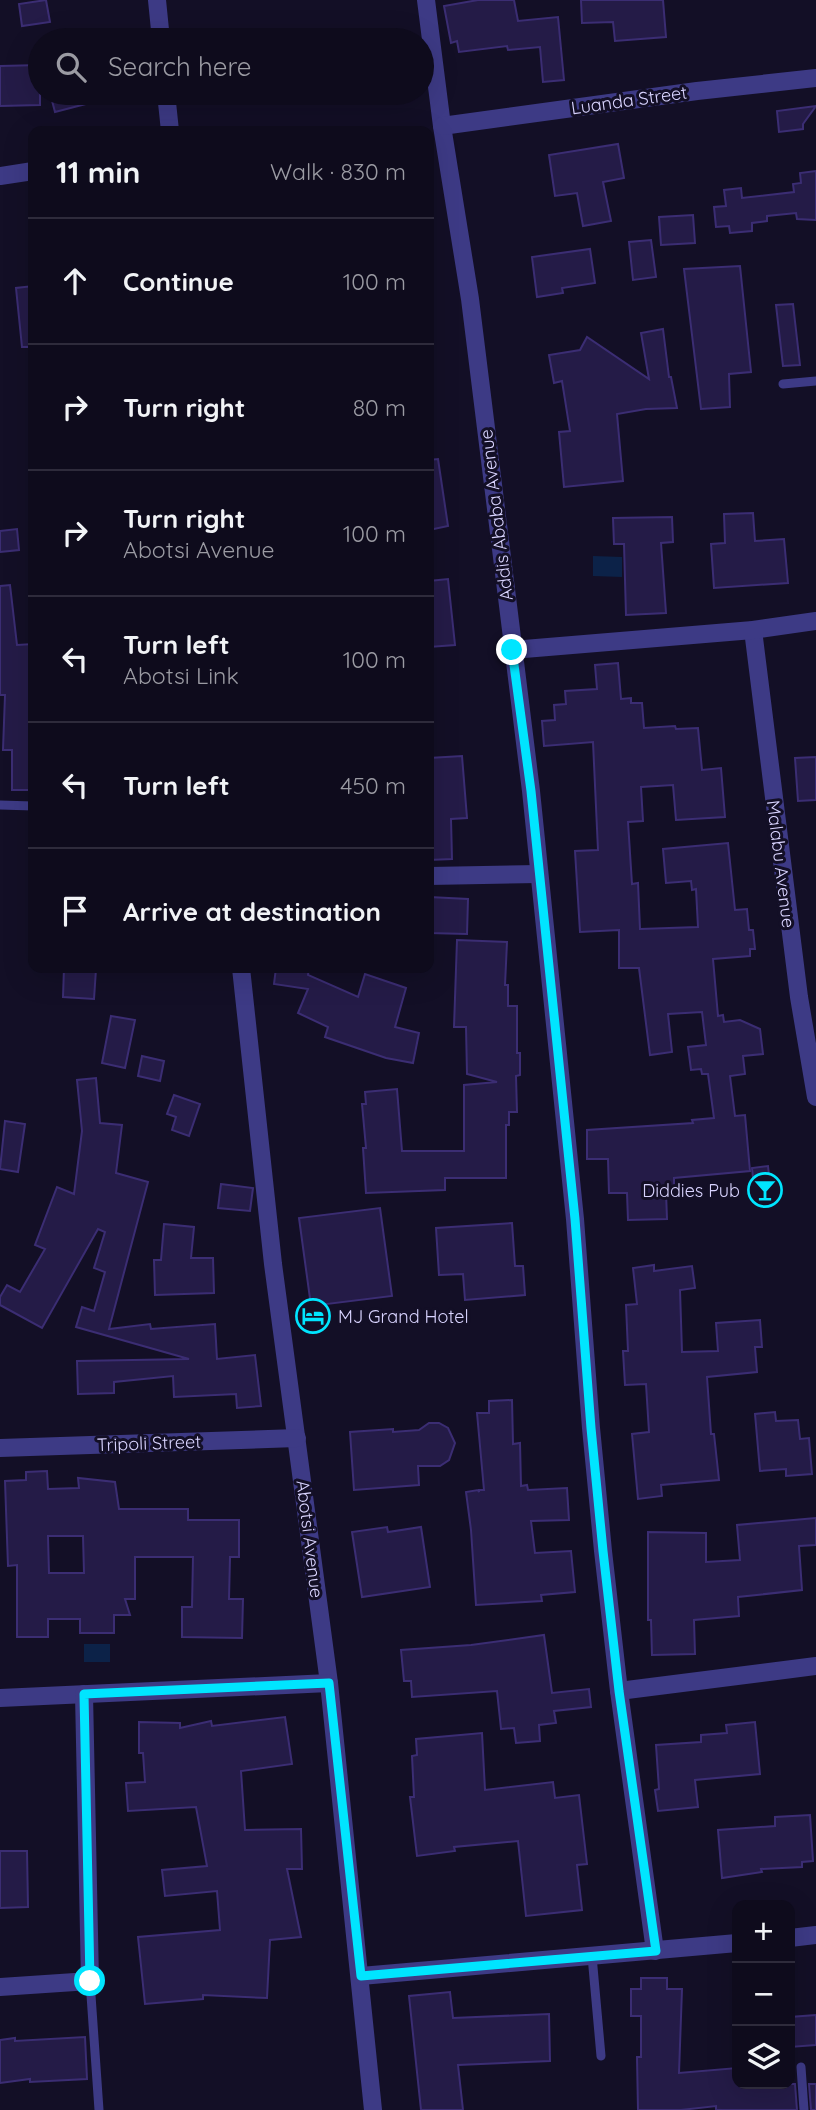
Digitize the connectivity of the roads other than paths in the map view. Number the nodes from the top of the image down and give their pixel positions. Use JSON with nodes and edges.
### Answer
{"nodes":[{"id":1,"x":157,"y":0,"type":"edge"},
{"id":2,"x":426,"y":0,"type":"edge"},
{"id":3,"x":160,"y":28,"type":"edge"},
{"id":4,"x":430,"y":28,"type":"edge"},
{"id":5,"x":434,"y":63,"type":"edge"},
{"id":6,"x":816,"y":78,"type":"edge"},
{"id":7,"x":167,"y":105,"type":"edge"},
{"id":8,"x":169,"y":126,"type":"edge"},
{"id":9,"x":442,"y":126,"type":"junction"},
{"id":10,"x":28,"y":172,"type":"edge"},
{"id":11,"x":0,"y":176,"type":"edge"},
{"id":12,"x":816,"y":381,"type":"edge"},
{"id":13,"x":783,"y":384,"type":"dead end"},
{"id":14,"x":816,"y":621,"type":"edge"},
{"id":15,"x":753,"y":630,"type":"junction"},
{"id":16,"x":512,"y":650,"type":"junction"},
{"id":17,"x":0,"y":805,"type":"edge"},
{"id":18,"x":28,"y":806,"type":"edge"},
{"id":19,"x":538,"y":874,"type":"junction"},
{"id":20,"x":434,"y":876,"type":"edge"},
{"id":21,"x":242,"y":973,"type":"edge"},
{"id":22,"x":816,"y":1097,"type":"edge"},
{"id":23,"x":298,"y":1438,"type":"junction"},
{"id":24,"x":0,"y":1448,"type":"edge"},
{"id":25,"x":816,"y":1665,"type":"edge"},
{"id":26,"x":329,"y":1683,"type":"junction"},
{"id":27,"x":619,"y":1691,"type":"junction"},
{"id":28,"x":84,"y":1694,"type":"junction"},
{"id":29,"x":0,"y":1698,"type":"edge"},
{"id":30,"x":816,"y":1936,"type":"edge"},
{"id":31,"x":795,"y":1938,"type":"edge"},
{"id":32,"x":732,"y":1943,"type":"edge"},
{"id":33,"x":656,"y":1951,"type":"junction"},
{"id":34,"x":592,"y":1956,"type":"junction"},
{"id":35,"x":361,"y":1976,"type":"junction"},
{"id":36,"x":90,"y":1981,"type":"junction"},
{"id":37,"x":0,"y":1987,"type":"edge"},
{"id":38,"x":601,"y":2056,"type":"dead end"},
{"id":39,"x":801,"y":2067,"type":"dead end"},
{"id":40,"x":99,"y":2110,"type":"edge"},
{"id":41,"x":373,"y":2110,"type":"edge"},
{"id":42,"x":804,"y":2110,"type":"edge"}],
"edges":[{"from":1,"to":3,"type":"street"},
{"from":2,"to":4,"type":"street","name":"Addis Ababa Avenue"},
{"from":5,"to":9,"type":"street","name":"Addis Ababa Avenue"},
{"from":6,"to":9,"type":"street","name":"Luanda Street"},
{"from":7,"to":8,"type":"street"},
{"from":9,"to":16,"type":"street","name":"Addis Ababa Avenue"},
{"from":10,"to":11,"type":"street"},
{"from":12,"to":13,"type":"lane"},
{"from":14,"to":15,"type":"street"},
{"from":15,"to":16,"type":"street"},
{"from":15,"to":22,"type":"street","name":"Malabu Avenue"},
{"from":16,"to":19,"type":"street","name":"Addis Ababa Avenue"},
{"from":17,"to":18,"type":"lane"},
{"from":19,"to":20,"type":"street"},
{"from":19,"to":27,"type":"street","name":"Addis Ababa Avenue"},
{"from":21,"to":23,"type":"street","name":"Abotsi Avenue"},
{"from":23,"to":24,"type":"street","name":"Tripoli Street"},
{"from":23,"to":26,"type":"street","name":"Abotsi Avenue"},
{"from":25,"to":27,"type":"street"},
{"from":26,"to":28,"type":"street"},
{"from":26,"to":35,"type":"street","name":"Abotsi Avenue"},
{"from":27,"to":33,"type":"street","name":"Addis Ababa Avenue"},
{"from":28,"to":29,"type":"street"},
{"from":28,"to":36,"type":"street"},
{"from":30,"to":31,"type":"street"},
{"from":32,"to":33,"type":"street"},
{"from":33,"to":34,"type":"street"},
{"from":34,"to":35,"type":"street"},
{"from":34,"to":38,"type":"lane"},
{"from":35,"to":41,"type":"street","name":"Abotsi Avenue"},
{"from":36,"to":37,"type":"street"},
{"from":36,"to":40,"type":"lane"},
{"from":39,"to":42,"type":"lane"}]}
